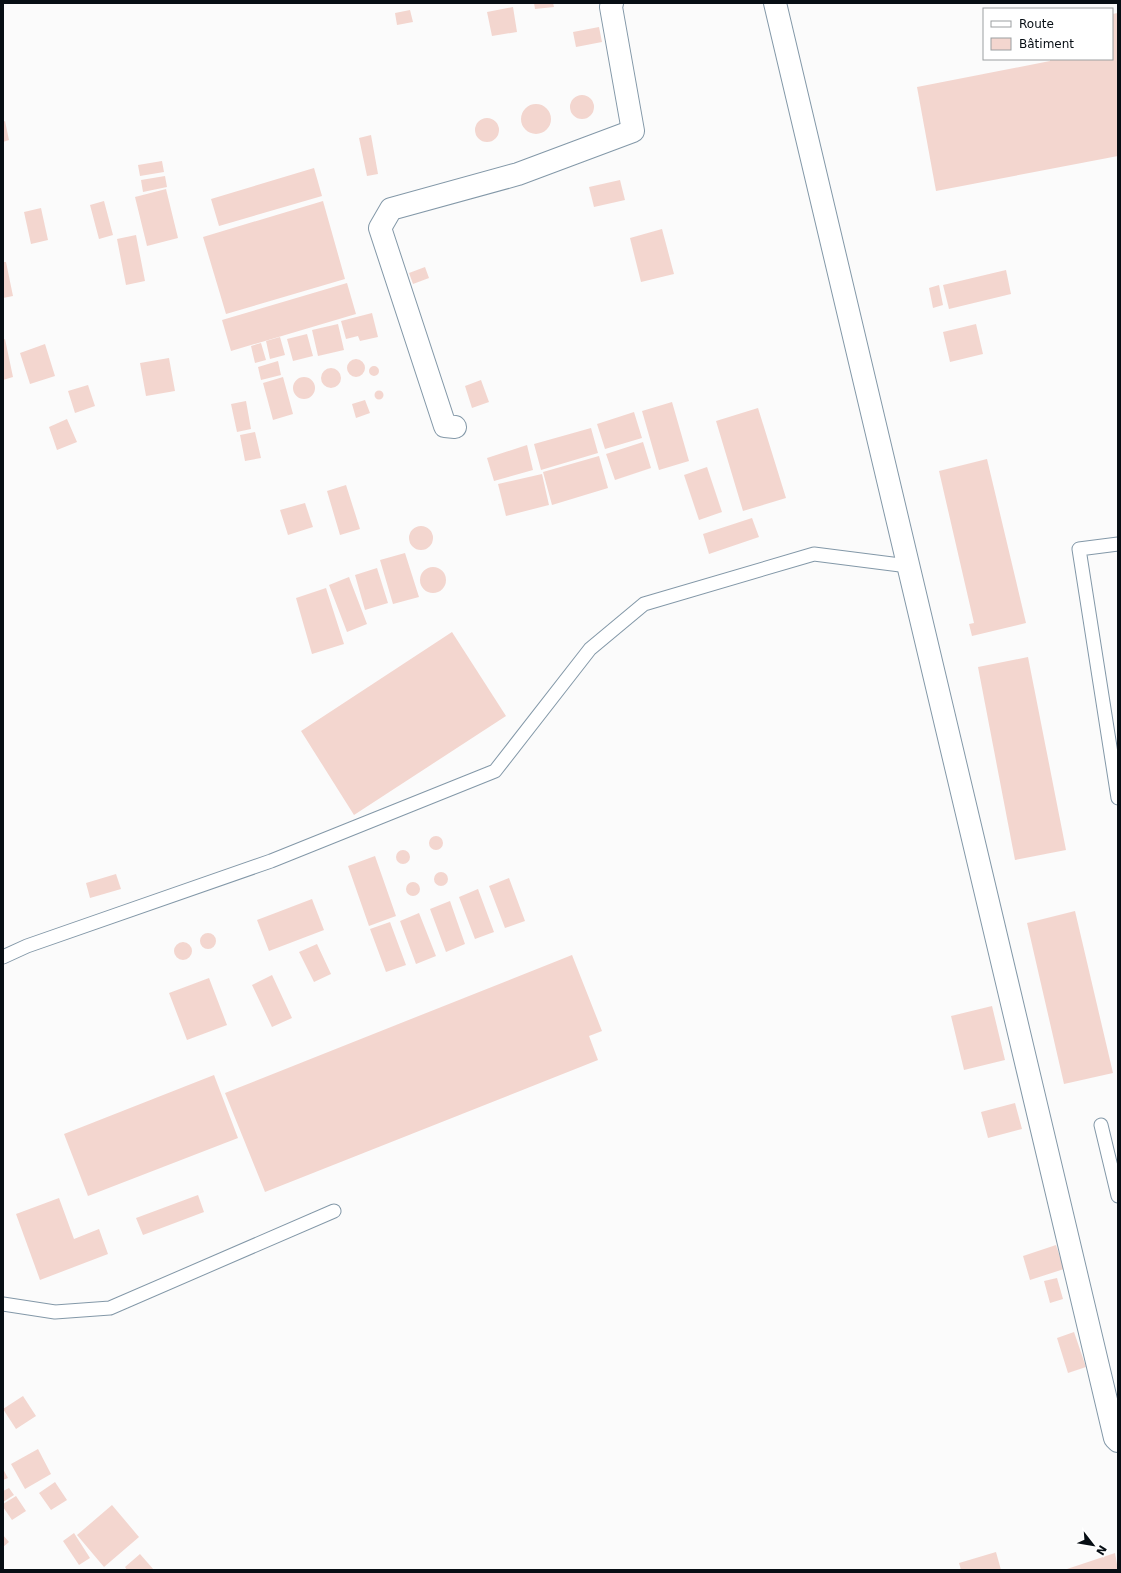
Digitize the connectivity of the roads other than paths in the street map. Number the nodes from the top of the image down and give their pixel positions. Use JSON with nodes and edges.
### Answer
{"nodes":[{"id":1,"x":612,"y":3,"type":"edge"},
{"id":2,"x":775,"y":3,"type":"edge"},
{"id":3,"x":455,"y":427,"type":"dead end"},
{"id":4,"x":1118,"y":544,"type":"edge"},
{"id":5,"x":908,"y":566,"type":"junction"},
{"id":6,"x":1118,"y":798,"type":"edge"},
{"id":7,"x":3,"y":957,"type":"edge"},
{"id":8,"x":1101,"y":1125,"type":"dead end"},
{"id":9,"x":1118,"y":1196,"type":"edge"},
{"id":10,"x":334,"y":1211,"type":"dead end"},
{"id":11,"x":3,"y":1304,"type":"edge"},
{"id":12,"x":1118,"y":1441,"type":"edge"}],
"edges":[{"from":1,"to":3,"type":"street"},
{"from":2,"to":5,"type":"street"},
{"from":4,"to":6,"type":"lane"},
{"from":5,"to":7,"type":"lane"},
{"from":5,"to":12,"type":"street"},
{"from":8,"to":9,"type":"lane"},
{"from":10,"to":11,"type":"lane"}]}
